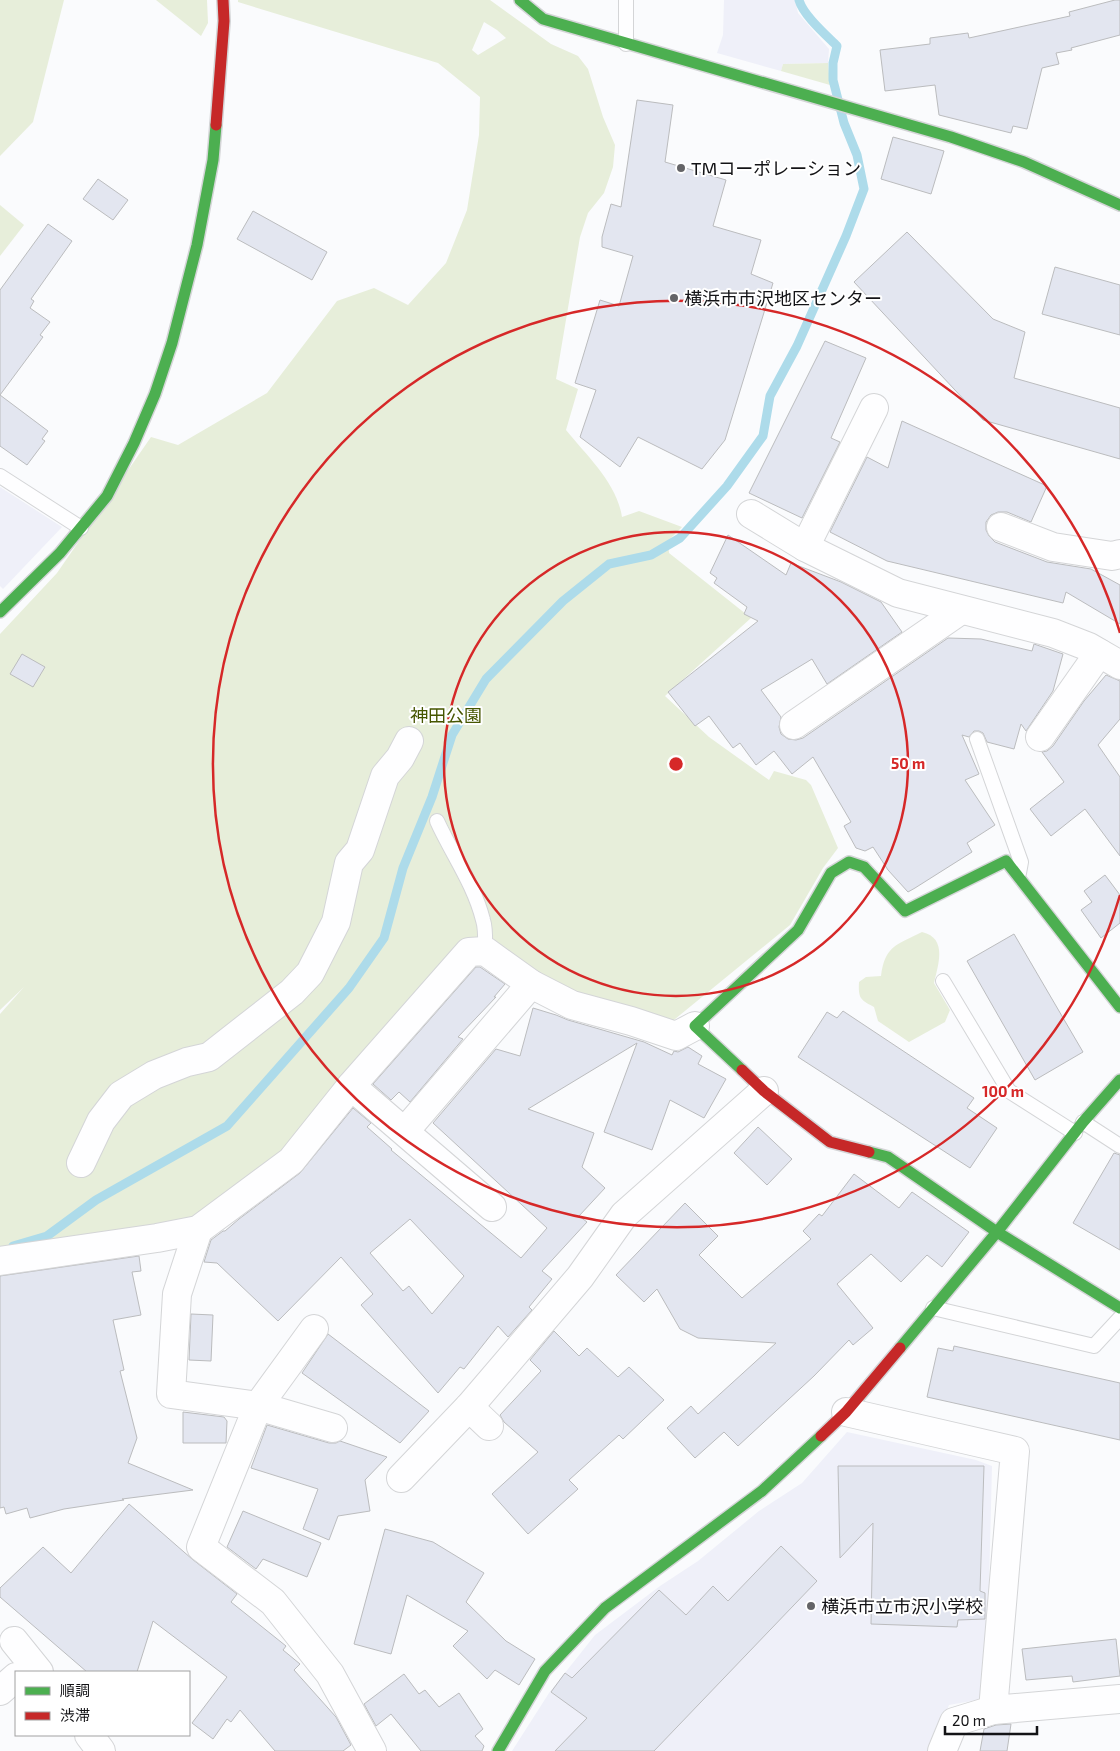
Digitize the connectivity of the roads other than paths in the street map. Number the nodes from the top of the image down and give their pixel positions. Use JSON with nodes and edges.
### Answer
{"nodes":[{"id":1,"x":223,"y":0,"type":"edge"},
{"id":2,"x":520,"y":0,"type":"edge"},
{"id":3,"x":626,"y":0,"type":"edge"},
{"id":4,"x":626,"y":44,"type":"junction"},
{"id":5,"x":1120,"y":205,"type":"edge"},
{"id":6,"x":874,"y":408,"type":"dead end"},
{"id":7,"x":0,"y":476,"type":"edge"},
{"id":8,"x":751,"y":514,"type":"dead end"},
{"id":9,"x":1001,"y":526,"type":"dead end"},
{"id":10,"x":81,"y":528,"type":"junction"},
{"id":11,"x":805,"y":547,"type":"junction"},
{"id":12,"x":1120,"y":554,"type":"edge"},
{"id":13,"x":961,"y":610,"type":"junction"},
{"id":14,"x":0,"y":612,"type":"edge"},
{"id":15,"x":1110,"y":659,"type":"edge"},
{"id":16,"x":794,"y":725,"type":"dead end"},
{"id":17,"x":1040,"y":737,"type":"dead end"},
{"id":18,"x":977,"y":740,"type":"dead end"},
{"id":19,"x":409,"y":741,"type":"dead end"},
{"id":20,"x":437,"y":821,"type":"dead end"},
{"id":21,"x":1018,"y":876,"type":"junction"},
{"id":22,"x":485,"y":951,"type":"junction"},
{"id":23,"x":943,"y":980,"type":"dead end"},
{"id":24,"x":530,"y":984,"type":"junction"},
{"id":25,"x":1120,"y":1007,"type":"edge"},
{"id":26,"x":695,"y":1026,"type":"junction"},
{"id":27,"x":1120,"y":1080,"type":"edge"},
{"id":28,"x":351,"y":1086,"type":"junction"},
{"id":29,"x":764,"y":1091,"type":"junction"},
{"id":30,"x":1079,"y":1128,"type":"junction"},
{"id":31,"x":405,"y":1130,"type":"junction"},
{"id":32,"x":1120,"y":1146,"type":"edge"},
{"id":33,"x":81,"y":1163,"type":"dead end"},
{"id":34,"x":492,"y":1207,"type":"dead end"},
{"id":35,"x":198,"y":1230,"type":"junction"},
{"id":36,"x":997,"y":1232,"type":"junction"},
{"id":37,"x":0,"y":1261,"type":"edge"},
{"id":38,"x":933,"y":1308,"type":"junction"},
{"id":39,"x":1120,"y":1308,"type":"edge"},
{"id":40,"x":1120,"y":1318,"type":"edge"},
{"id":41,"x":314,"y":1328,"type":"dead end"},
{"id":42,"x":258,"y":1406,"type":"junction"},
{"id":43,"x":468,"y":1407,"type":"junction"},
{"id":44,"x":846,"y":1412,"type":"junction"},
{"id":45,"x":489,"y":1426,"type":"dead end"},
{"id":46,"x":333,"y":1428,"type":"dead end"},
{"id":47,"x":401,"y":1478,"type":"dead end"},
{"id":48,"x":14,"y":1641,"type":"dead end"},
{"id":49,"x":27,"y":1671,"type":"edge"},
{"id":50,"x":15,"y":1680,"type":"edge"},
{"id":51,"x":0,"y":1691,"type":"edge"},
{"id":52,"x":1120,"y":1699,"type":"edge"},
{"id":53,"x":994,"y":1710,"type":"junction"},
{"id":54,"x":90,"y":1736,"type":"edge"},
{"id":55,"x":102,"y":1751,"type":"edge"},
{"id":56,"x":372,"y":1751,"type":"edge"},
{"id":57,"x":498,"y":1751,"type":"edge"},
{"id":58,"x":942,"y":1751,"type":"edge"}],
"edges":[{"from":1,"to":10,"type":"street"},
{"from":2,"to":4,"type":"street"},
{"from":3,"to":4,"type":"lane"},
{"from":4,"to":5,"type":"street"},
{"from":6,"to":11,"type":"street"},
{"from":7,"to":10,"type":"lane"},
{"from":8,"to":11,"type":"street"},
{"from":9,"to":12,"type":"street"},
{"from":10,"to":14,"type":"street"},
{"from":11,"to":13,"type":"street"},
{"from":13,"to":15,"type":"street"},
{"from":13,"to":16,"type":"street"},
{"from":15,"to":17,"type":"street"},
{"from":18,"to":21,"type":"lane"},
{"from":19,"to":33,"type":"street"},
{"from":20,"to":22,"type":"lane"},
{"from":21,"to":25,"type":"street"},
{"from":21,"to":26,"type":"street"},
{"from":22,"to":24,"type":"street"},
{"from":22,"to":28,"type":"street"},
{"from":23,"to":30,"type":"lane"},
{"from":24,"to":26,"type":"street"},
{"from":24,"to":31,"type":"street"},
{"from":26,"to":29,"type":"street"},
{"from":27,"to":30,"type":"street"},
{"from":28,"to":31,"type":"street"},
{"from":28,"to":35,"type":"street"},
{"from":29,"to":36,"type":"street"},
{"from":29,"to":43,"type":"street"},
{"from":30,"to":32,"type":"lane"},
{"from":30,"to":36,"type":"street"},
{"from":31,"to":34,"type":"street"},
{"from":35,"to":37,"type":"street"},
{"from":35,"to":42,"type":"street"},
{"from":36,"to":38,"type":"street"},
{"from":36,"to":39,"type":"street"},
{"from":38,"to":40,"type":"lane"},
{"from":38,"to":44,"type":"street"},
{"from":41,"to":42,"type":"street"},
{"from":42,"to":46,"type":"street"},
{"from":42,"to":56,"type":"street"},
{"from":43,"to":45,"type":"street"},
{"from":43,"to":47,"type":"street"},
{"from":44,"to":53,"type":"street"},
{"from":44,"to":57,"type":"street"},
{"from":48,"to":49,"type":"street"},
{"from":50,"to":51,"type":"street"},
{"from":52,"to":53,"type":"street"},
{"from":53,"to":58,"type":"street"},
{"from":54,"to":55,"type":"street"}]}
